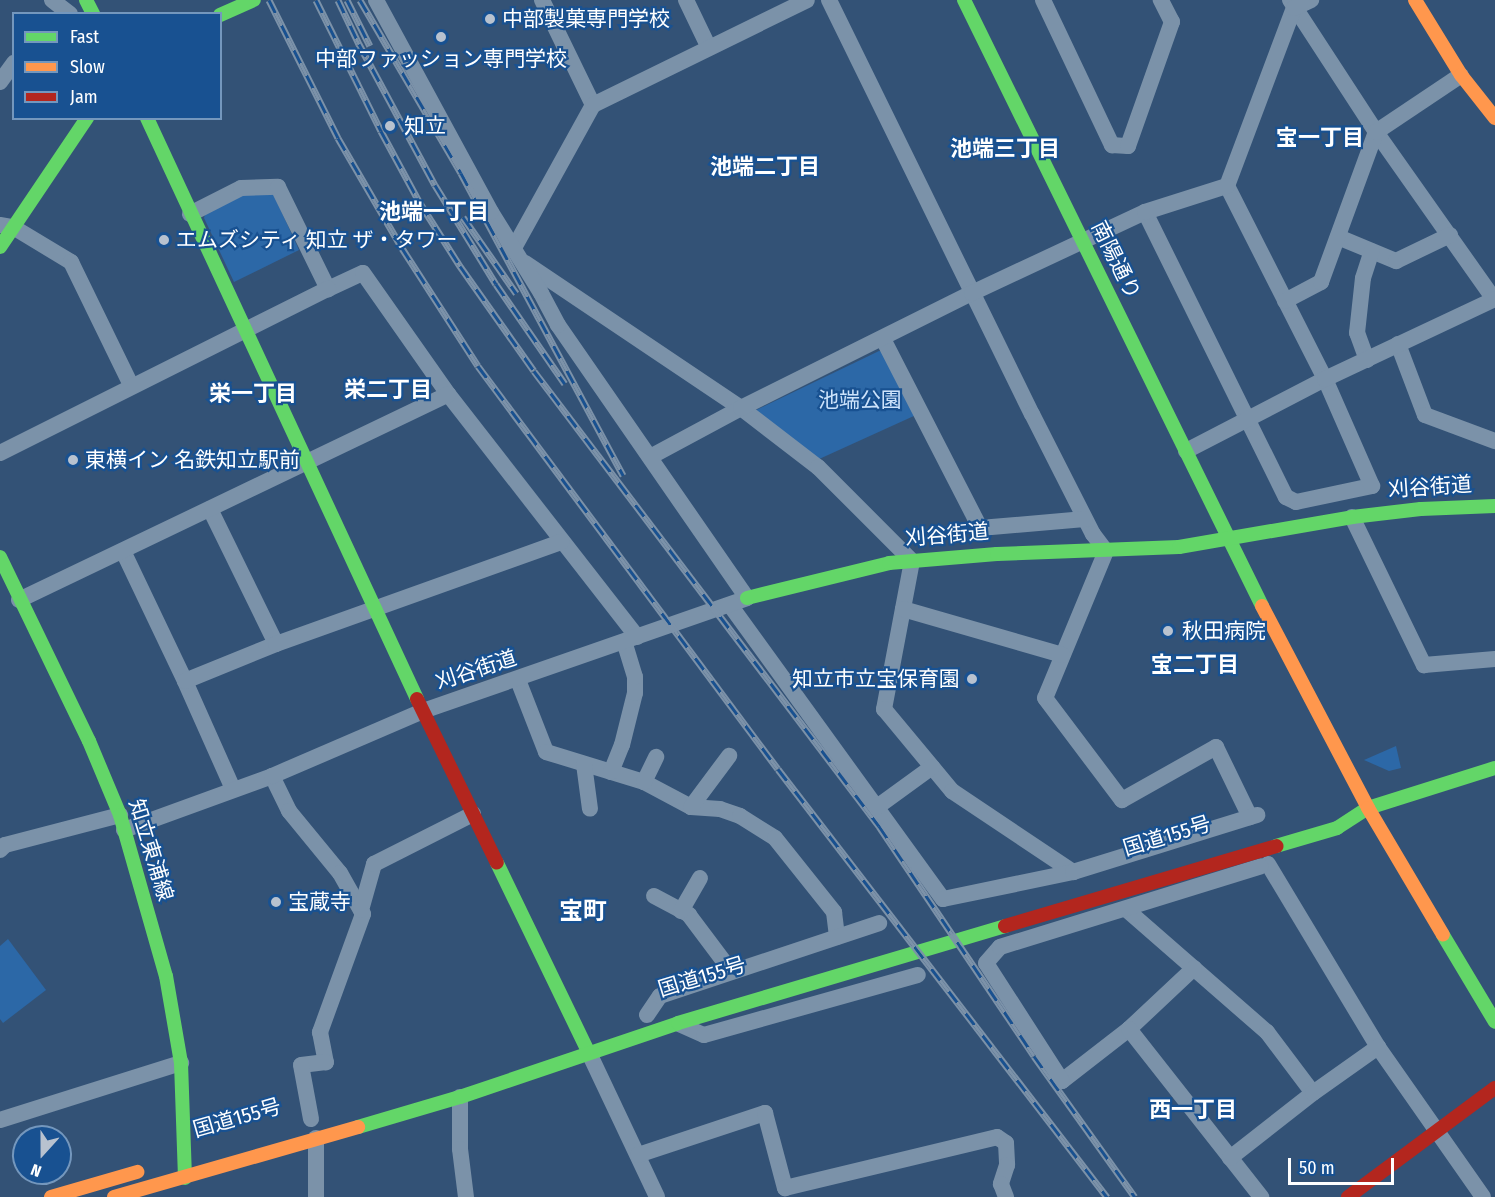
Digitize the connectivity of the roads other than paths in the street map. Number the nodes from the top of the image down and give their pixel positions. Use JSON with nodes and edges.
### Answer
{"nodes":[{"id":1,"x":254,"y":0,"type":"edge"},
{"id":2,"x":376,"y":0,"type":"edge"},
{"id":3,"x":542,"y":0,"type":"edge"},
{"id":4,"x":686,"y":0,"type":"edge"},
{"id":5,"x":807,"y":0,"type":"edge"},
{"id":6,"x":829,"y":0,"type":"edge"},
{"id":7,"x":964,"y":0,"type":"edge"},
{"id":8,"x":1043,"y":0,"type":"edge"},
{"id":9,"x":1161,"y":0,"type":"edge"},
{"id":10,"x":1311,"y":0,"type":"edge"},
{"id":11,"x":1415,"y":0,"type":"edge"},
{"id":12,"x":1292,"y":4,"type":"edge"},
{"id":13,"x":228,"y":8,"type":"edge"},
{"id":14,"x":709,"y":48,"type":"junction"},
{"id":15,"x":12,"y":66,"type":"edge"},
{"id":16,"x":1461,"y":75,"type":"junction"},
{"id":17,"x":0,"y":82,"type":"edge"},
{"id":18,"x":593,"y":105,"type":"junction"},
{"id":19,"x":1495,"y":118,"type":"edge"},
{"id":20,"x":86,"y":120,"type":"edge"},
{"id":21,"x":148,"y":120,"type":"edge"},
{"id":22,"x":1376,"y":132,"type":"junction"},
{"id":23,"x":1227,"y":186,"type":"junction"},
{"id":24,"x":1145,"y":212,"type":"junction"},
{"id":25,"x":190,"y":214,"type":"junction"},
{"id":26,"x":7,"y":226,"type":"edge"},
{"id":27,"x":1449,"y":235,"type":"junction"},
{"id":28,"x":1338,"y":237,"type":"junction"},
{"id":29,"x":1083,"y":242,"type":"junction"},
{"id":30,"x":0,"y":247,"type":"edge"},
{"id":31,"x":1372,"y":251,"type":"junction"},
{"id":32,"x":517,"y":254,"type":"junction"},
{"id":33,"x":328,"y":289,"type":"junction"},
{"id":34,"x":972,"y":293,"type":"junction"},
{"id":35,"x":1495,"y":299,"type":"edge"},
{"id":36,"x":1285,"y":301,"type":"junction"},
{"id":37,"x":244,"y":329,"type":"junction"},
{"id":38,"x":884,"y":339,"type":"junction"},
{"id":39,"x":1398,"y":344,"type":"junction"},
{"id":40,"x":1367,"y":360,"type":"junction"},
{"id":41,"x":1325,"y":379,"type":"junction"},
{"id":42,"x":131,"y":385,"type":"junction"},
{"id":43,"x":448,"y":394,"type":"junction"},
{"id":44,"x":741,"y":408,"type":"junction"},
{"id":45,"x":1247,"y":420,"type":"junction"},
{"id":46,"x":1495,"y":441,"type":"edge"},
{"id":47,"x":1186,"y":451,"type":"junction"},
{"id":48,"x":0,"y":453,"type":"edge"},
{"id":49,"x":650,"y":457,"type":"junction"},
{"id":50,"x":308,"y":462,"type":"junction"},
{"id":51,"x":1495,"y":506,"type":"edge"},
{"id":52,"x":210,"y":509,"type":"junction"},
{"id":53,"x":1352,"y":517,"type":"junction"},
{"id":54,"x":1085,"y":519,"type":"junction"},
{"id":55,"x":1227,"y":540,"type":"junction"},
{"id":56,"x":561,"y":542,"type":"junction"},
{"id":57,"x":123,"y":551,"type":"junction"},
{"id":58,"x":1106,"y":551,"type":"junction"},
{"id":59,"x":912,"y":561,"type":"junction"},
{"id":60,"x":2,"y":565,"type":"edge"},
{"id":61,"x":747,"y":598,"type":"junction"},
{"id":62,"x":19,"y":600,"type":"junction"},
{"id":63,"x":730,"y":605,"type":"junction"},
{"id":64,"x":378,"y":609,"type":"junction"},
{"id":65,"x":903,"y":609,"type":"junction"},
{"id":66,"x":631,"y":640,"type":"junction"},
{"id":67,"x":276,"y":644,"type":"junction"},
{"id":68,"x":1062,"y":655,"type":"junction"},
{"id":69,"x":1495,"y":659,"type":"edge"},
{"id":70,"x":518,"y":680,"type":"junction"},
{"id":71,"x":185,"y":681,"type":"junction"},
{"id":72,"x":423,"y":711,"type":"junction"},
{"id":73,"x":729,"y":756,"type":"dead end"},
{"id":74,"x":656,"y":757,"type":"dead end"},
{"id":75,"x":584,"y":764,"type":"junction"},
{"id":76,"x":932,"y":767,"type":"junction"},
{"id":77,"x":1495,"y":768,"type":"edge"},
{"id":78,"x":611,"y":772,"type":"junction"},
{"id":79,"x":272,"y":777,"type":"junction"},
{"id":80,"x":644,"y":782,"type":"junction"},
{"id":81,"x":233,"y":789,"type":"junction"},
{"id":82,"x":691,"y":807,"type":"junction"},
{"id":83,"x":877,"y":807,"type":"junction"},
{"id":84,"x":1344,"y":808,"type":"dead end"},
{"id":85,"x":1368,"y":808,"type":"junction"},
{"id":86,"x":590,"y":809,"type":"dead end"},
{"id":87,"x":472,"y":814,"type":"junction"},
{"id":88,"x":122,"y":823,"type":"junction"},
{"id":89,"x":1337,"y":828,"type":"junction"},
{"id":90,"x":2,"y":844,"type":"edge"},
{"id":91,"x":1179,"y":854,"type":"dead end"},
{"id":92,"x":1268,"y":864,"type":"junction"},
{"id":93,"x":700,"y":878,"type":"dead end"},
{"id":94,"x":1070,"y":880,"type":"junction"},
{"id":95,"x":654,"y":896,"type":"dead end"},
{"id":96,"x":361,"y":910,"type":"junction"},
{"id":97,"x":1127,"y":910,"type":"junction"},
{"id":98,"x":681,"y":911,"type":"junction"},
{"id":99,"x":879,"y":923,"type":"dead end"},
{"id":100,"x":837,"y":937,"type":"junction"},
{"id":101,"x":1194,"y":968,"type":"junction"},
{"id":102,"x":731,"y":972,"type":"junction"},
{"id":103,"x":918,"y":975,"type":"dead end"},
{"id":104,"x":668,"y":1009,"type":"dead end"},
{"id":105,"x":642,"y":1017,"type":"joint"},
{"id":106,"x":1495,"y":1022,"type":"edge"},
{"id":107,"x":678,"y":1023,"type":"junction"},
{"id":108,"x":1129,"y":1029,"type":"junction"},
{"id":109,"x":598,"y":1031,"type":"dead end"},
{"id":110,"x":582,"y":1037,"type":"junction"},
{"id":111,"x":563,"y":1042,"type":"dead end"},
{"id":112,"x":1378,"y":1047,"type":"junction"},
{"id":113,"x":589,"y":1053,"type":"junction"},
{"id":114,"x":181,"y":1063,"type":"junction"},
{"id":115,"x":1495,"y":1088,"type":"edge"},
{"id":116,"x":1313,"y":1092,"type":"junction"},
{"id":117,"x":460,"y":1097,"type":"junction"},
{"id":118,"x":313,"y":1118,"type":"dead end"},
{"id":119,"x":0,"y":1120,"type":"edge"},
{"id":120,"x":1436,"y":1131,"type":"junction"},
{"id":121,"x":315,"y":1138,"type":"junction"},
{"id":122,"x":190,"y":1153,"type":"junction"},
{"id":123,"x":638,"y":1155,"type":"junction"},
{"id":124,"x":1230,"y":1158,"type":"junction"},
{"id":125,"x":166,"y":1162,"type":"dead end"},
{"id":126,"x":146,"y":1169,"type":"dead end"},
{"id":127,"x":184,"y":1178,"type":"junction"},
{"id":128,"x":785,"y":1193,"type":"edge"},
{"id":129,"x":51,"y":1197,"type":"edge"},
{"id":130,"x":114,"y":1197,"type":"edge"},
{"id":131,"x":183,"y":1197,"type":"edge"},
{"id":132,"x":316,"y":1197,"type":"edge"},
{"id":133,"x":466,"y":1197,"type":"edge"},
{"id":134,"x":657,"y":1197,"type":"edge"},
{"id":135,"x":1006,"y":1197,"type":"edge"},
{"id":136,"x":1261,"y":1197,"type":"edge"},
{"id":137,"x":1348,"y":1197,"type":"edge"},
{"id":138,"x":1483,"y":1197,"type":"edge"}],
"edges":[{"from":1,"to":13,"type":"main road"},
{"from":2,"to":32,"type":"street"},
{"from":3,"to":18,"type":"street"},
{"from":4,"to":14,"type":"street"},
{"from":5,"to":14,"type":"street"},
{"from":6,"to":34,"type":"street"},
{"from":7,"to":29,"type":"main road","name":"南陽通り"},
{"from":8,"to":9,"type":"street"},
{"from":10,"to":12,"type":"street"},
{"from":11,"to":16,"type":"main road"},
{"from":12,"to":22,"type":"street"},
{"from":12,"to":23,"type":"street"},
{"from":14,"to":18,"type":"street"},
{"from":15,"to":17,"type":"street"},
{"from":16,"to":19,"type":"main road"},
{"from":16,"to":22,"type":"street"},
{"from":18,"to":32,"type":"street"},
{"from":20,"to":26,"type":"main road"},
{"from":21,"to":25,"type":"main road"},
{"from":22,"to":27,"type":"street"},
{"from":22,"to":28,"type":"street"},
{"from":23,"to":24,"type":"street"},
{"from":23,"to":36,"type":"street"},
{"from":24,"to":29,"type":"street"},
{"from":24,"to":45,"type":"street"},
{"from":25,"to":33,"type":"street"},
{"from":25,"to":37,"type":"main road"},
{"from":26,"to":30,"type":"main road"},
{"from":26,"to":42,"type":"street"},
{"from":27,"to":31,"type":"street"},
{"from":27,"to":35,"type":"street"},
{"from":28,"to":31,"type":"street"},
{"from":28,"to":36,"type":"street"},
{"from":29,"to":34,"type":"street"},
{"from":29,"to":47,"type":"main road","name":"南陽通り"},
{"from":31,"to":40,"type":"street"},
{"from":32,"to":44,"type":"street"},
{"from":32,"to":49,"type":"street"},
{"from":33,"to":37,"type":"street"},
{"from":33,"to":43,"type":"street"},
{"from":34,"to":38,"type":"street"},
{"from":34,"to":54,"type":"street"},
{"from":35,"to":39,"type":"street"},
{"from":36,"to":41,"type":"street"},
{"from":37,"to":42,"type":"street"},
{"from":37,"to":50,"type":"main road"},
{"from":38,"to":44,"type":"street"},
{"from":38,"to":54,"type":"street"},
{"from":39,"to":40,"type":"street"},
{"from":39,"to":46,"type":"street"},
{"from":40,"to":41,"type":"street"},
{"from":41,"to":45,"type":"street"},
{"from":41,"to":45,"type":"street"},
{"from":42,"to":48,"type":"street"},
{"from":43,"to":50,"type":"street"},
{"from":43,"to":56,"type":"street"},
{"from":44,"to":49,"type":"street"},
{"from":44,"to":59,"type":"street"},
{"from":45,"to":47,"type":"street"},
{"from":47,"to":55,"type":"main road","name":"南陽通り"},
{"from":49,"to":61,"type":"street"},
{"from":50,"to":52,"type":"street"},
{"from":50,"to":64,"type":"main road"},
{"from":51,"to":53,"type":"main road","name":"刈谷街道"},
{"from":52,"to":57,"type":"street"},
{"from":52,"to":67,"type":"street"},
{"from":53,"to":55,"type":"main road","name":"刈谷街道"},
{"from":53,"to":69,"type":"street"},
{"from":54,"to":58,"type":"street"},
{"from":55,"to":58,"type":"main road","name":"刈谷街道"},
{"from":55,"to":85,"type":"main road","name":"南陽通り"},
{"from":56,"to":64,"type":"street"},
{"from":56,"to":66,"type":"street"},
{"from":57,"to":62,"type":"street"},
{"from":57,"to":71,"type":"street"},
{"from":58,"to":59,"type":"main road","name":"刈谷街道"},
{"from":58,"to":68,"type":"street"},
{"from":59,"to":61,"type":"main road","name":"刈谷街道"},
{"from":59,"to":65,"type":"street"},
{"from":60,"to":62,"type":"main road","name":"知立東浦線"},
{"from":61,"to":63,"type":"street","name":"刈谷街道"},
{"from":62,"to":88,"type":"main road","name":"知立東浦線"},
{"from":63,"to":66,"type":"street","name":"刈谷街道"},
{"from":63,"to":83,"type":"street"},
{"from":64,"to":67,"type":"street"},
{"from":64,"to":72,"type":"main road"},
{"from":65,"to":68,"type":"street"},
{"from":65,"to":76,"type":"street"},
{"from":66,"to":70,"type":"street","name":"刈谷街道"},
{"from":66,"to":78,"type":"street"},
{"from":67,"to":71,"type":"street"},
{"from":68,"to":94,"type":"street"},
{"from":70,"to":72,"type":"street","name":"刈谷街道"},
{"from":70,"to":75,"type":"street"},
{"from":71,"to":81,"type":"street"},
{"from":72,"to":79,"type":"street","name":"刈谷街道"},
{"from":72,"to":87,"type":"main road"},
{"from":73,"to":82,"type":"street"},
{"from":74,"to":80,"type":"street"},
{"from":75,"to":78,"type":"street"},
{"from":75,"to":86,"type":"street"},
{"from":76,"to":83,"type":"street"},
{"from":76,"to":94,"type":"street"},
{"from":77,"to":85,"type":"main road","name":"国道155号"},
{"from":78,"to":80,"type":"street"},
{"from":79,"to":81,"type":"street","name":"刈谷街道"},
{"from":79,"to":96,"type":"street"},
{"from":80,"to":82,"type":"street"},
{"from":81,"to":88,"type":"street","name":"刈谷街道"},
{"from":82,"to":100,"type":"street"},
{"from":83,"to":94,"type":"street"},
{"from":84,"to":85,"type":"main road","name":"国道155号"},
{"from":85,"to":89,"type":"main road","name":"国道155号"},
{"from":85,"to":106,"type":"main road","name":"南陽通り"},
{"from":87,"to":96,"type":"street"},
{"from":87,"to":110,"type":"main road"},
{"from":88,"to":90,"type":"street","name":"刈谷街道"},
{"from":88,"to":114,"type":"main road","name":"知立東浦線"},
{"from":89,"to":92,"type":"street"},
{"from":89,"to":107,"type":"main road","name":"国道155号"},
{"from":91,"to":94,"type":"main road","name":"国道155号"},
{"from":92,"to":97,"type":"street"},
{"from":92,"to":112,"type":"street"},
{"from":93,"to":98,"type":"street"},
{"from":95,"to":98,"type":"street"},
{"from":96,"to":118,"type":"street"},
{"from":97,"to":101,"type":"street"},
{"from":97,"to":108,"type":"street"},
{"from":98,"to":102,"type":"street"},
{"from":99,"to":100,"type":"street"},
{"from":100,"to":102,"type":"street"},
{"from":101,"to":108,"type":"street"},
{"from":101,"to":116,"type":"street"},
{"from":102,"to":105,"type":"street"},
{"from":103,"to":107,"type":"street"},
{"from":104,"to":105,"type":"main road","name":"国道155号"},
{"from":107,"to":113,"type":"main road","name":"国道155号"},
{"from":108,"to":124,"type":"street"},
{"from":109,"to":110,"type":"main road"},
{"from":110,"to":111,"type":"main road"},
{"from":110,"to":113,"type":"main road"},
{"from":112,"to":116,"type":"street"},
{"from":112,"to":120,"type":"street"},
{"from":113,"to":117,"type":"main road","name":"国道155号"},
{"from":113,"to":123,"type":"street"},
{"from":114,"to":119,"type":"street"},
{"from":114,"to":122,"type":"main road","name":"知立東浦線"},
{"from":115,"to":120,"type":"main road"},
{"from":116,"to":124,"type":"street"},
{"from":117,"to":121,"type":"main road","name":"国道155号"},
{"from":117,"to":133,"type":"street"},
{"from":120,"to":137,"type":"main road"},
{"from":120,"to":138,"type":"street"},
{"from":121,"to":127,"type":"main road","name":"国道155号"},
{"from":121,"to":132,"type":"street"},
{"from":122,"to":125,"type":"main road","name":"国道155号"},
{"from":122,"to":127,"type":"main road","name":"知立東浦線"},
{"from":123,"to":128,"type":"street"},
{"from":123,"to":134,"type":"street"},
{"from":124,"to":136,"type":"street"},
{"from":126,"to":129,"type":"main road"},
{"from":127,"to":130,"type":"main road","name":"国道155号"},
{"from":127,"to":131,"type":"main road","name":"知立東浦線"},
{"from":128,"to":135,"type":"street"}]}
